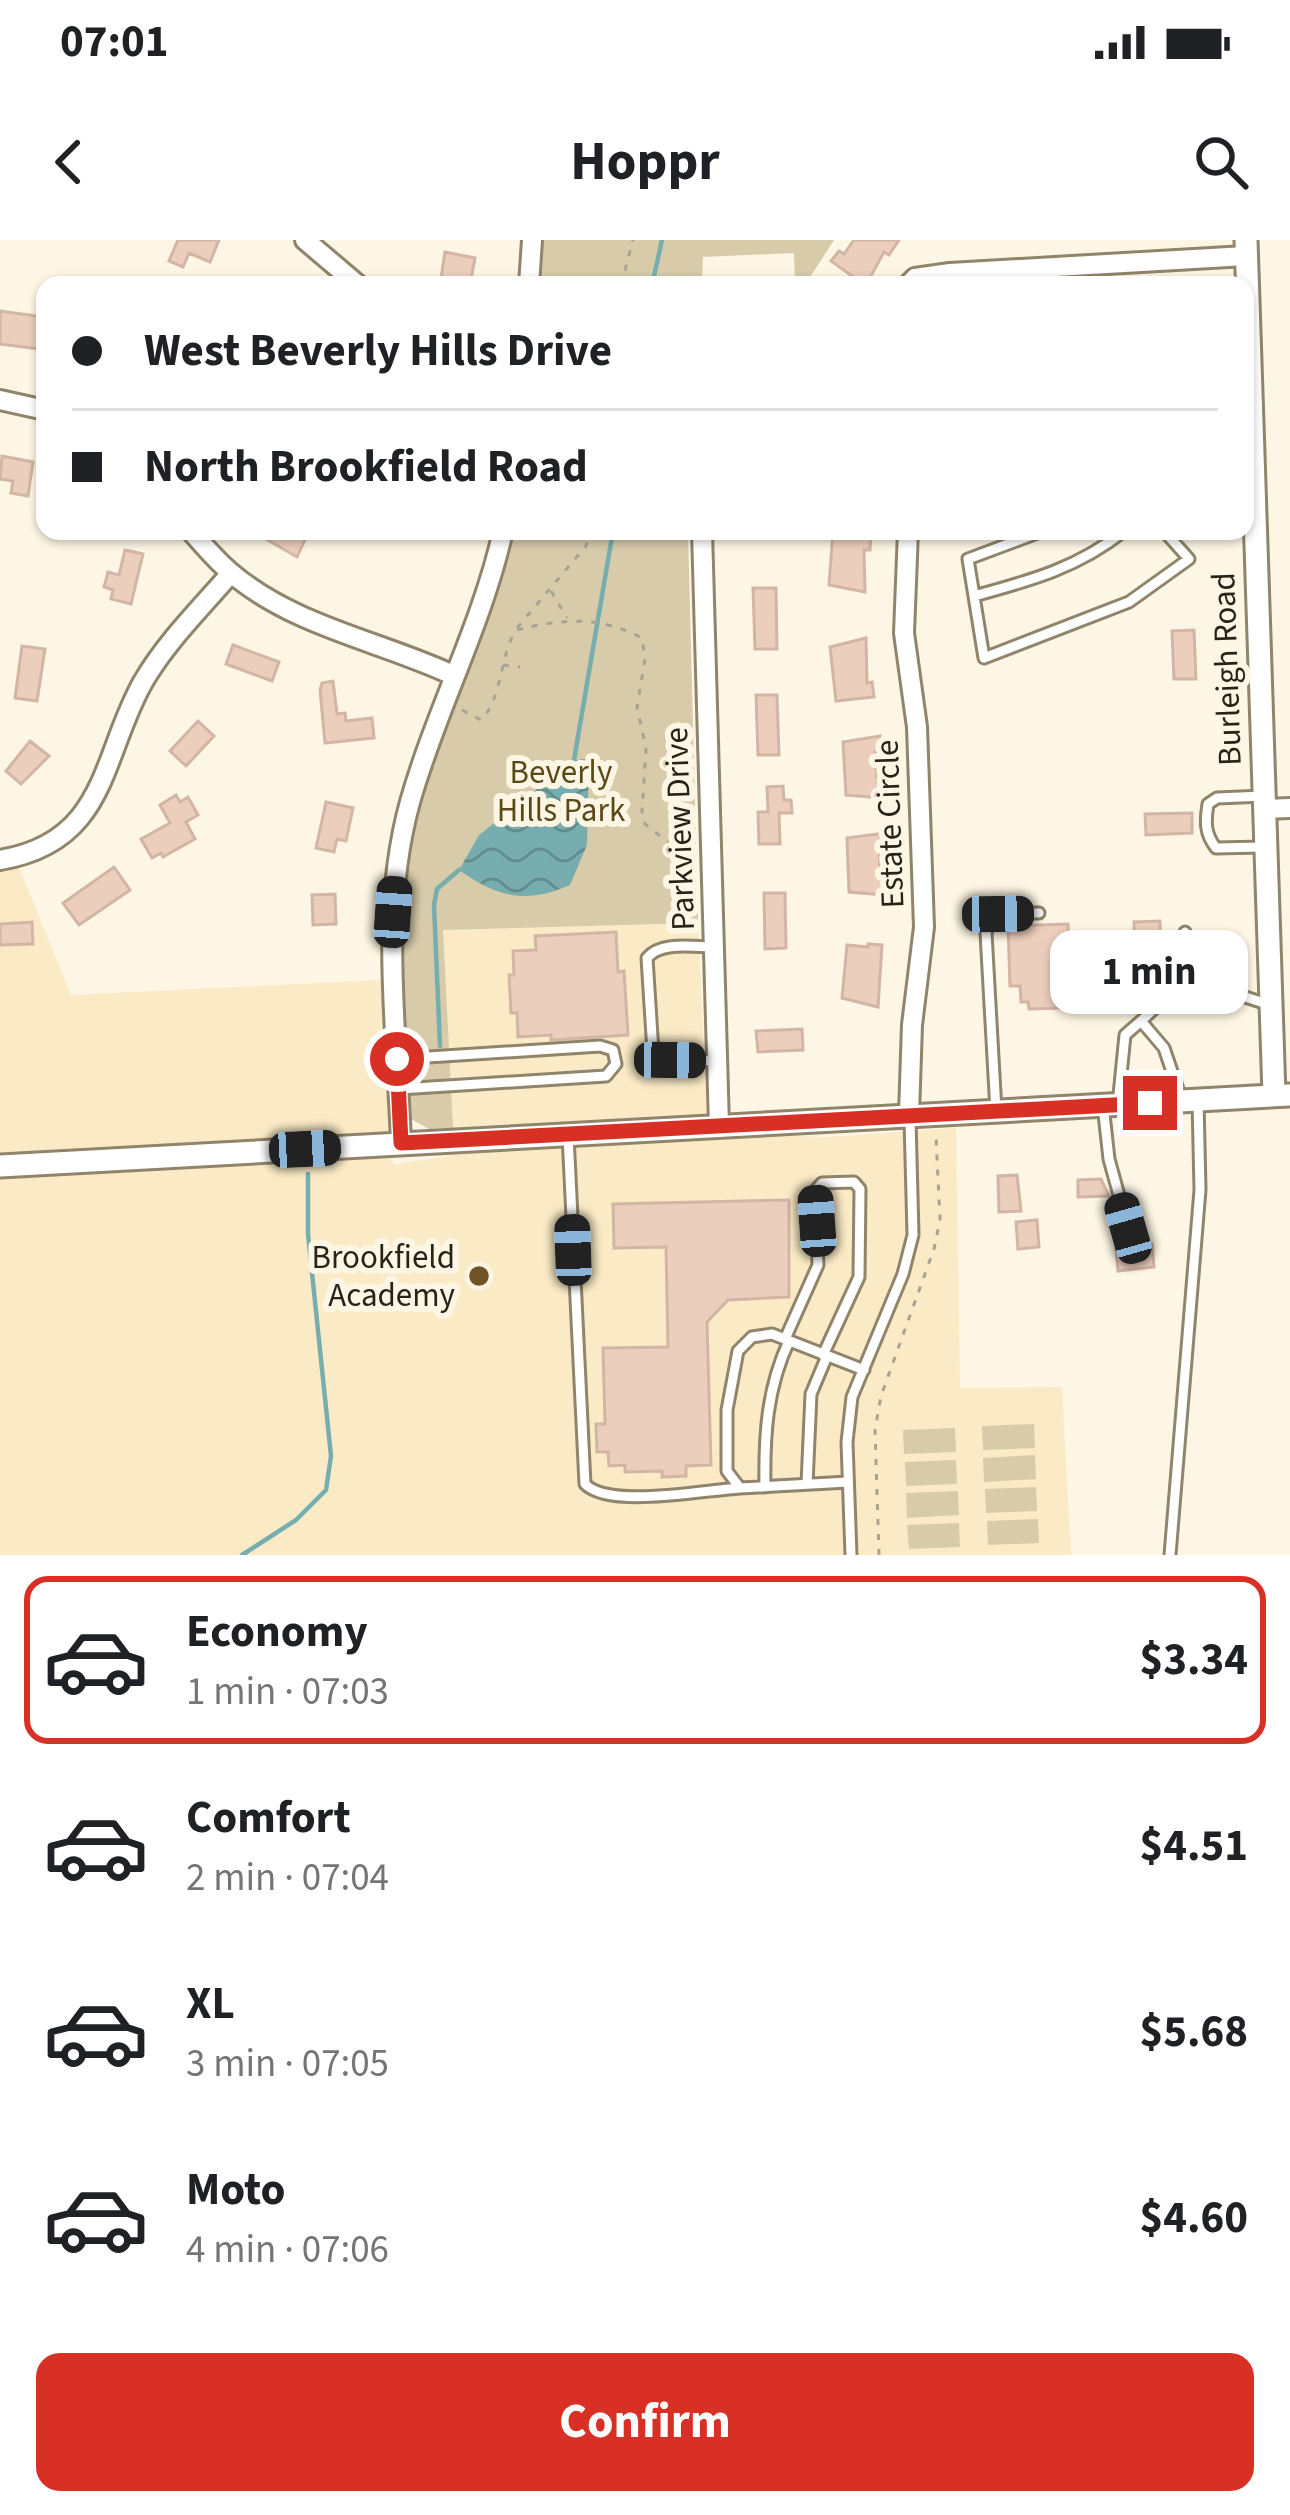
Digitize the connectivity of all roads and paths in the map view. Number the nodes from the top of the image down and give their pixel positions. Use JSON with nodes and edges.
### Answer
{"nodes":[{"id":1,"x":305,"y":240,"type":"edge"},
{"id":2,"x":532,"y":240,"type":"edge"},
{"id":3,"x":633,"y":240,"type":"edge"},
{"id":4,"x":1246,"y":248,"type":"edge"},
{"id":5,"x":347,"y":276,"type":"edge"},
{"id":6,"x":530,"y":276,"type":"edge"},
{"id":7,"x":623,"y":276,"type":"edge"},
{"id":8,"x":926,"y":276,"type":"edge"},
{"id":9,"x":0,"y":400,"type":"edge"},
{"id":10,"x":36,"y":408,"type":"edge"},
{"id":11,"x":199,"y":540,"type":"edge"},
{"id":12,"x":501,"y":540,"type":"edge"},
{"id":13,"x":588,"y":540,"type":"edge"},
{"id":14,"x":702,"y":540,"type":"edge"},
{"id":15,"x":908,"y":540,"type":"edge"},
{"id":16,"x":1018,"y":540,"type":"edge"},
{"id":17,"x":1113,"y":540,"type":"edge"},
{"id":18,"x":1172,"y":540,"type":"edge"},
{"id":19,"x":1252,"y":540,"type":"edge"},
{"id":20,"x":231,"y":573,"type":"junction"},
{"id":21,"x":550,"y":590,"type":"junction"},
{"id":22,"x":974,"y":596,"type":"junction"},
{"id":23,"x":567,"y":618,"type":"junction"},
{"id":24,"x":516,"y":630,"type":"junction"},
{"id":25,"x":502,"y":665,"type":"junction"},
{"id":26,"x":520,"y":668,"type":"dead end"},
{"id":27,"x":454,"y":676,"type":"junction"},
{"id":28,"x":447,"y":701,"type":"junction"},
{"id":29,"x":1264,"y":802,"type":"junction"},
{"id":30,"x":1290,"y":808,"type":"edge"},
{"id":31,"x":1265,"y":846,"type":"junction"},
{"id":32,"x":0,"y":860,"type":"edge"},
{"id":33,"x":712,"y":868,"type":"junction"},
{"id":34,"x":1040,"y":913,"type":"dead end"},
{"id":35,"x":1185,"y":932,"type":"dead end"},
{"id":36,"x":713,"y":947,"type":"junction"},
{"id":37,"x":1187,"y":978,"type":"junction"},
{"id":38,"x":1270,"y":1005,"type":"junction"},
{"id":39,"x":1142,"y":1021,"type":"junction"},
{"id":40,"x":397,"y":1059,"type":"junction"},
{"id":41,"x":717,"y":1060,"type":"junction"},
{"id":42,"x":399,"y":1089,"type":"junction"},
{"id":43,"x":1282,"y":1095,"type":"edge"},
{"id":44,"x":1190,"y":1101,"type":"junction"},
{"id":45,"x":1110,"y":1105,"type":"junction"},
{"id":46,"x":996,"y":1111,"type":"junction"},
{"id":47,"x":909,"y":1114,"type":"junction"},
{"id":48,"x":718,"y":1126,"type":"junction"},
{"id":49,"x":568,"y":1135,"type":"junction"},
{"id":50,"x":936,"y":1137,"type":"dead end"},
{"id":51,"x":401,"y":1143,"type":"junction"},
{"id":52,"x":0,"y":1166,"type":"edge"},
{"id":53,"x":1128,"y":1228,"type":"dead end"},
{"id":54,"x":787,"y":1340,"type":"junction"},
{"id":55,"x":825,"y":1355,"type":"junction"},
{"id":56,"x":864,"y":1370,"type":"junction"},
{"id":57,"x":848,"y":1482,"type":"junction"},
{"id":58,"x":807,"y":1484,"type":"junction"},
{"id":59,"x":765,"y":1486,"type":"junction"},
{"id":60,"x":740,"y":1488,"type":"junction"},
{"id":61,"x":850,"y":1555,"type":"edge"},
{"id":62,"x":879,"y":1555,"type":"edge"},
{"id":63,"x":1170,"y":1555,"type":"edge"}],
"edges":[{"from":1,"to":5,"type":"street"},
{"from":2,"to":6,"type":"street"},
{"from":3,"to":7,"type":"path"},
{"from":4,"to":8,"type":"street"},
{"from":9,"to":10,"type":"street"},
{"from":11,"to":20,"type":"street"},
{"from":12,"to":27,"type":"street"},
{"from":13,"to":21,"type":"path"},
{"from":14,"to":33,"type":"street","name":"Parkview Drive"},
{"from":15,"to":47,"type":"street","name":"Estate Circle"},
{"from":16,"to":22,"type":"lane"},
{"from":17,"to":22,"type":"lane"},
{"from":18,"to":22,"type":"lane"},
{"from":19,"to":29,"type":"street","name":"Burleigh Road"},
{"from":20,"to":27,"type":"street"},
{"from":20,"to":32,"type":"street"},
{"from":21,"to":23,"type":"path"},
{"from":21,"to":24,"type":"path"},
{"from":23,"to":24,"type":"path"},
{"from":23,"to":33,"type":"path"},
{"from":24,"to":25,"type":"path"},
{"from":25,"to":26,"type":"path"},
{"from":25,"to":28,"type":"path"},
{"from":27,"to":28,"type":"street"},
{"from":28,"to":40,"type":"street"},
{"from":29,"to":30,"type":"street"},
{"from":29,"to":31,"type":"street","name":"Burleigh Road"},
{"from":29,"to":31,"type":"lane"},
{"from":31,"to":38,"type":"street","name":"Burleigh Road"},
{"from":33,"to":36,"type":"street","name":"Parkview Drive"},
{"from":34,"to":46,"type":"lane"},
{"from":35,"to":37,"type":"lane"},
{"from":36,"to":41,"type":"street","name":"Parkview Drive"},
{"from":36,"to":41,"type":"lane"},
{"from":37,"to":38,"type":"lane"},
{"from":37,"to":39,"type":"lane"},
{"from":38,"to":43,"type":"street","name":"Burleigh Road"},
{"from":39,"to":44,"type":"lane"},
{"from":39,"to":45,"type":"lane"},
{"from":40,"to":42,"type":"street"},
{"from":40,"to":42,"type":"lane"},
{"from":41,"to":48,"type":"street","name":"Parkview Drive"},
{"from":42,"to":51,"type":"street"},
{"from":43,"to":44,"type":"street"},
{"from":44,"to":45,"type":"street"},
{"from":44,"to":63,"type":"lane"},
{"from":45,"to":46,"type":"street"},
{"from":45,"to":53,"type":"lane"},
{"from":46,"to":47,"type":"street"},
{"from":47,"to":48,"type":"street"},
{"from":47,"to":56,"type":"lane"},
{"from":48,"to":49,"type":"street"},
{"from":49,"to":51,"type":"street"},
{"from":49,"to":60,"type":"lane"},
{"from":50,"to":62,"type":"path"},
{"from":51,"to":52,"type":"street"},
{"from":54,"to":55,"type":"lane"},
{"from":54,"to":55,"type":"lane"},
{"from":54,"to":59,"type":"lane"},
{"from":54,"to":60,"type":"lane"},
{"from":55,"to":56,"type":"lane"},
{"from":55,"to":58,"type":"lane"},
{"from":56,"to":57,"type":"lane"},
{"from":57,"to":58,"type":"lane"},
{"from":57,"to":61,"type":"lane"},
{"from":58,"to":59,"type":"lane"},
{"from":59,"to":60,"type":"lane"}]}
